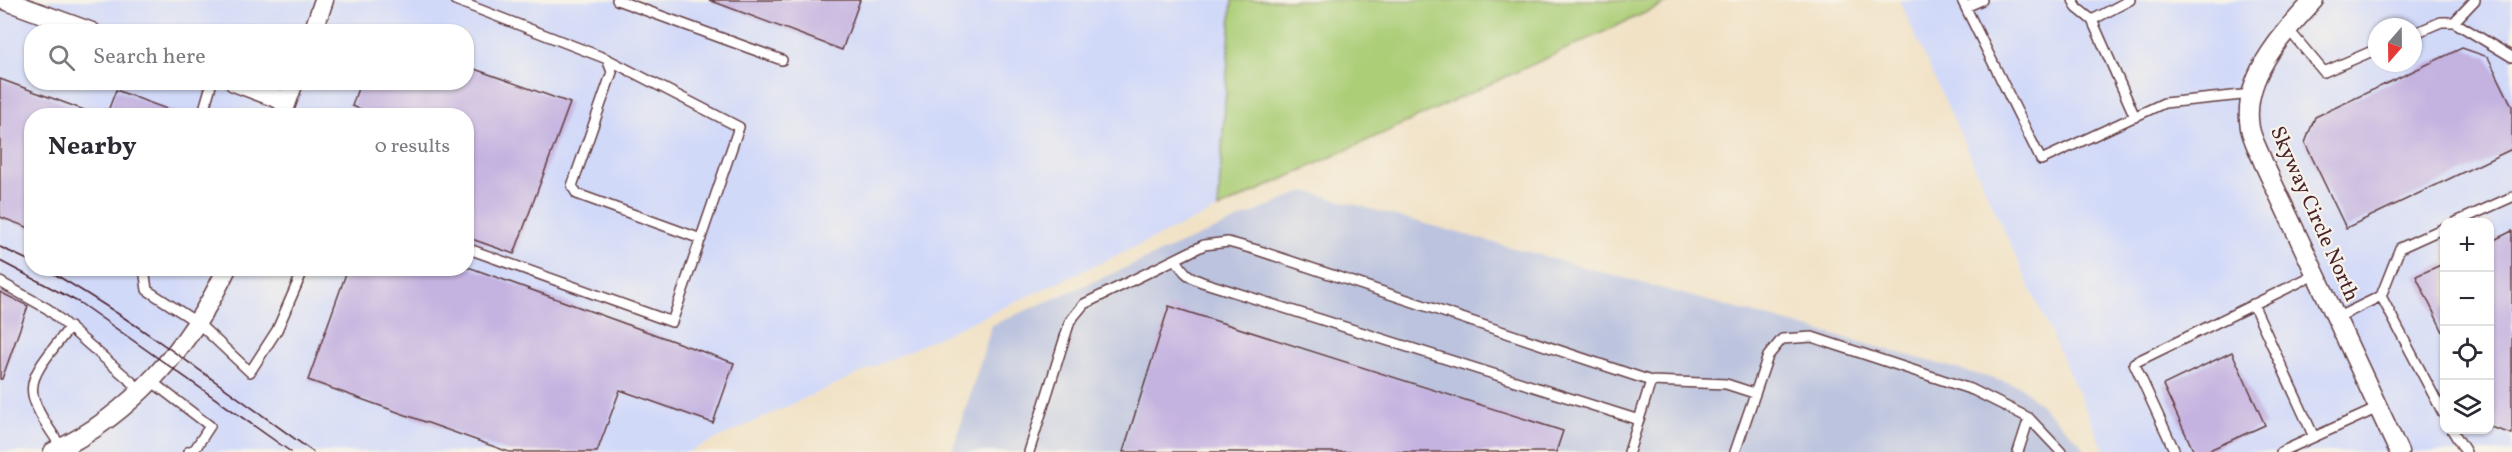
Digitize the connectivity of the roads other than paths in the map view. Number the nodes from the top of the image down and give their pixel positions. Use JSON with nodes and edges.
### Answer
{"nodes":[{"id":1,"x":4,"y":0,"type":"edge"},
{"id":2,"x":324,"y":0,"type":"edge"},
{"id":3,"x":455,"y":0,"type":"edge"},
{"id":4,"x":617,"y":0,"type":"edge"},
{"id":5,"x":1982,"y":0,"type":"edge"},
{"id":6,"x":2073,"y":0,"type":"edge"},
{"id":7,"x":2130,"y":0,"type":"edge"},
{"id":8,"x":2314,"y":0,"type":"edge"},
{"id":9,"x":2475,"y":0,"type":"edge"},
{"id":10,"x":1964,"y":3,"type":"edge"},
{"id":11,"x":2092,"y":20,"type":"junction"},
{"id":12,"x":2454,"y":22,"type":"junction"},
{"id":13,"x":70,"y":24,"type":"edge"},
{"id":14,"x":316,"y":24,"type":"edge"},
{"id":15,"x":2288,"y":29,"type":"junction"},
{"id":16,"x":2422,"y":30,"type":"edge"},
{"id":17,"x":2368,"y":53,"type":"edge"},
{"id":18,"x":2512,"y":57,"type":"edge"},
{"id":19,"x":607,"y":59,"type":"junction"},
{"id":20,"x":782,"y":60,"type":"dead end"},
{"id":21,"x":210,"y":90,"type":"edge"},
{"id":22,"x":249,"y":90,"type":"edge"},
{"id":23,"x":291,"y":90,"type":"edge"},
{"id":24,"x":2253,"y":94,"type":"junction"},
{"id":25,"x":204,"y":108,"type":"edge"},
{"id":26,"x":283,"y":108,"type":"edge"},
{"id":27,"x":285,"y":108,"type":"edge"},
{"id":28,"x":2136,"y":117,"type":"junction"},
{"id":29,"x":2512,"y":197,"type":"edge"},
{"id":30,"x":2465,"y":218,"type":"edge"},
{"id":31,"x":2440,"y":230,"type":"edge"},
{"id":32,"x":701,"y":239,"type":"junction"},
{"id":33,"x":474,"y":251,"type":"edge"},
{"id":34,"x":1176,"y":259,"type":"junction"},
{"id":35,"x":2317,"y":274,"type":"junction"},
{"id":36,"x":145,"y":276,"type":"edge"},
{"id":37,"x":223,"y":276,"type":"edge"},
{"id":38,"x":301,"y":276,"type":"edge"},
{"id":39,"x":0,"y":282,"type":"edge"},
{"id":40,"x":2380,"y":296,"type":"junction"},
{"id":41,"x":2253,"y":304,"type":"junction"},
{"id":42,"x":2336,"y":318,"type":"junction"},
{"id":43,"x":198,"y":323,"type":"junction"},
{"id":44,"x":70,"y":327,"type":"junction"},
{"id":45,"x":1651,"y":381,"type":"junction"},
{"id":46,"x":146,"y":386,"type":"junction"},
{"id":47,"x":1754,"y":393,"type":"junction"},
{"id":48,"x":2440,"y":406,"type":"edge"},
{"id":49,"x":2378,"y":408,"type":"junction"},
{"id":50,"x":2029,"y":418,"type":"junction"},
{"id":51,"x":1639,"y":420,"type":"junction"},
{"id":52,"x":2455,"y":434,"type":"edge"},
{"id":53,"x":2314,"y":437,"type":"junction"},
{"id":54,"x":57,"y":450,"type":"edge"},
{"id":55,"x":188,"y":452,"type":"edge"},
{"id":56,"x":1029,"y":452,"type":"edge"},
{"id":57,"x":1629,"y":452,"type":"edge"},
{"id":58,"x":1735,"y":452,"type":"edge"},
{"id":59,"x":2018,"y":452,"type":"edge"},
{"id":60,"x":2061,"y":452,"type":"edge"},
{"id":61,"x":2175,"y":452,"type":"edge"},
{"id":62,"x":2282,"y":452,"type":"edge"},
{"id":63,"x":2399,"y":452,"type":"edge"},
{"id":64,"x":2466,"y":452,"type":"edge"}],
"edges":[{"from":1,"to":13,"type":"street"},
{"from":2,"to":14,"type":"street"},
{"from":3,"to":19,"type":"lane"},
{"from":4,"to":20,"type":"lane"},
{"from":5,"to":10,"type":"lane"},
{"from":6,"to":11,"type":"lane"},
{"from":7,"to":11,"type":"lane"},
{"from":8,"to":15,"type":"street","name":"Skyway Circle North"},
{"from":9,"to":12,"type":"lane"},
{"from":10,"to":28,"type":"lane"},
{"from":11,"to":28,"type":"lane"},
{"from":12,"to":16,"type":"lane"},
{"from":12,"to":18,"type":"lane"},
{"from":15,"to":17,"type":"lane"},
{"from":15,"to":24,"type":"street","name":"Skyway Circle North"},
{"from":19,"to":32,"type":"lane"},
{"from":19,"to":32,"type":"lane"},
{"from":21,"to":25,"type":"lane"},
{"from":22,"to":26,"type":"street"},
{"from":23,"to":27,"type":"street"},
{"from":24,"to":28,"type":"lane"},
{"from":24,"to":35,"type":"street","name":"Skyway Circle North"},
{"from":29,"to":30,"type":"lane"},
{"from":31,"to":40,"type":"lane"},
{"from":32,"to":33,"type":"lane"},
{"from":34,"to":45,"type":"lane"},
{"from":34,"to":51,"type":"lane"},
{"from":34,"to":56,"type":"lane"},
{"from":35,"to":41,"type":"lane"},
{"from":35,"to":42,"type":"street","name":"Skyway Circle North"},
{"from":36,"to":43,"type":"lane"},
{"from":37,"to":43,"type":"street"},
{"from":38,"to":43,"type":"lane"},
{"from":39,"to":44,"type":"lane"},
{"from":40,"to":42,"type":"lane"},
{"from":40,"to":48,"type":"lane"},
{"from":41,"to":53,"type":"lane"},
{"from":41,"to":61,"type":"lane"},
{"from":42,"to":49,"type":"street","name":"Skyway Circle North"},
{"from":43,"to":46,"type":"street"},
{"from":44,"to":46,"type":"lane"},
{"from":44,"to":54,"type":"lane"},
{"from":45,"to":47,"type":"lane"},
{"from":45,"to":51,"type":"lane"},
{"from":46,"to":54,"type":"street"},
{"from":46,"to":55,"type":"lane"},
{"from":47,"to":50,"type":"lane"},
{"from":47,"to":58,"type":"lane"},
{"from":49,"to":53,"type":"lane"},
{"from":49,"to":63,"type":"street","name":"Skyway Circle North"},
{"from":50,"to":59,"type":"lane"},
{"from":50,"to":60,"type":"lane"},
{"from":51,"to":57,"type":"lane"},
{"from":52,"to":64,"type":"lane"},
{"from":53,"to":62,"type":"lane"}]}
